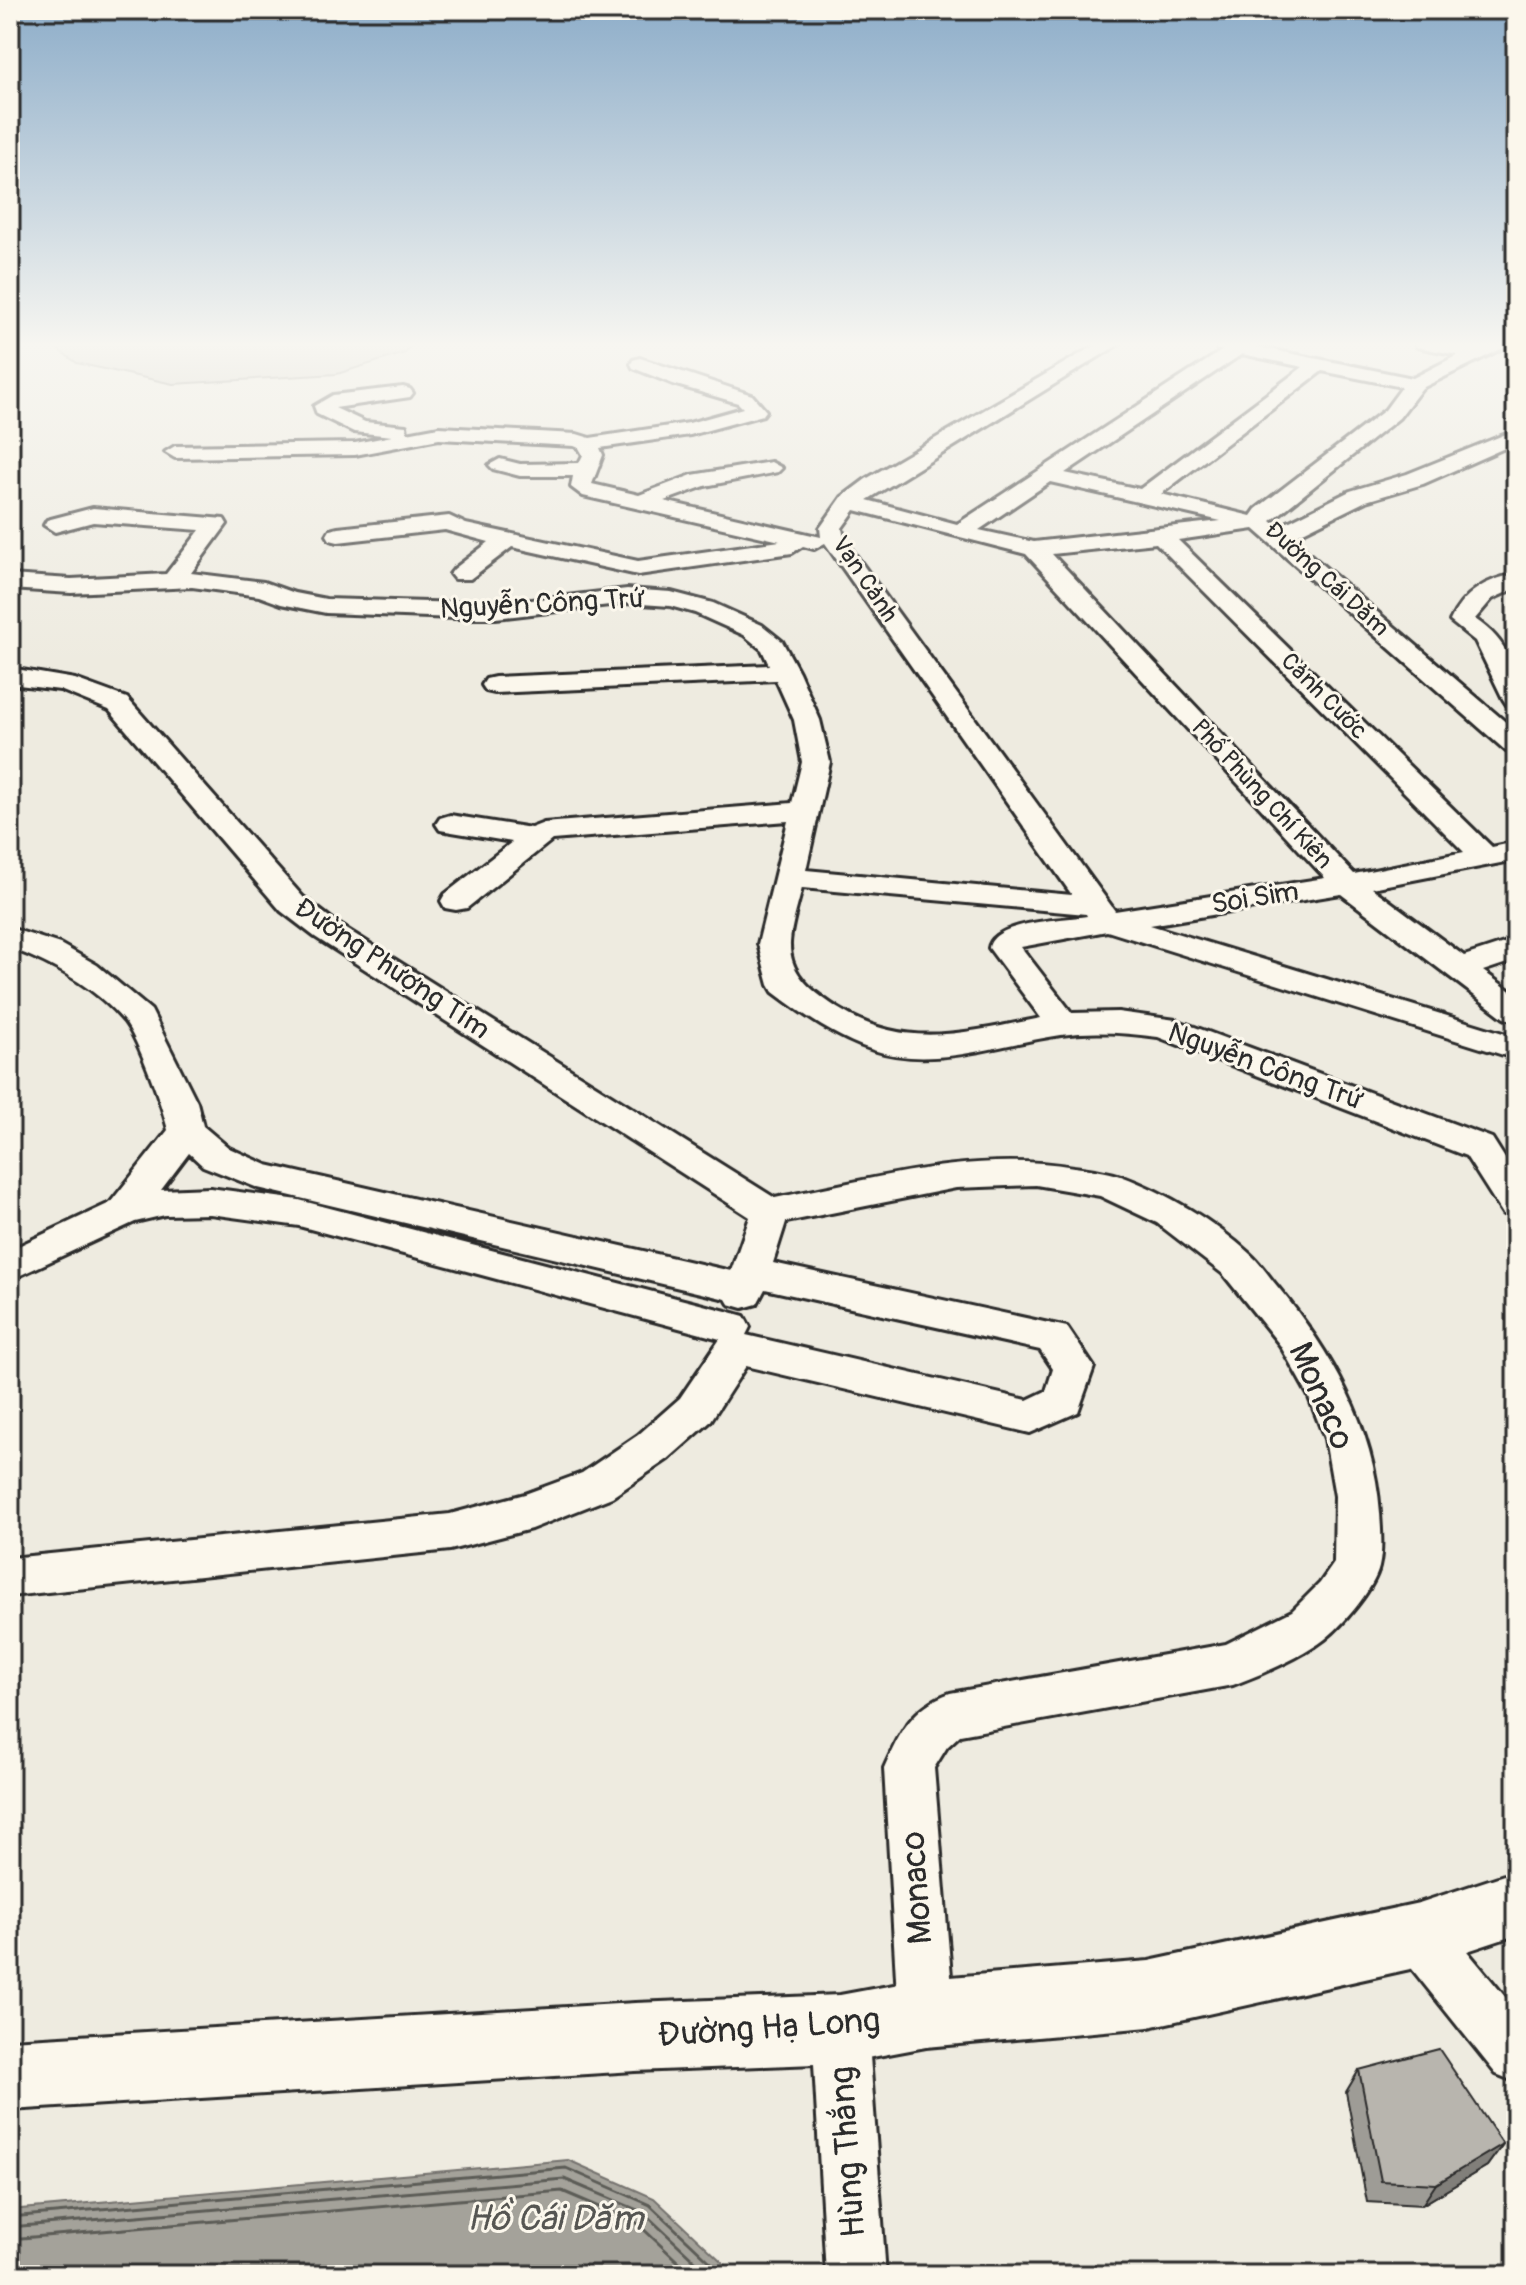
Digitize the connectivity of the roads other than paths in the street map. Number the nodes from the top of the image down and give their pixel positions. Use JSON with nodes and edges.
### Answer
{"nodes":[{"id":1,"x":317,"y":450,"type":"edge"},
{"id":2,"x":547,"y":450,"type":"edge"},
{"id":3,"x":632,"y":450,"type":"edge"},
{"id":4,"x":932,"y":450,"type":"edge"},
{"id":5,"x":1085,"y":450,"type":"edge"},
{"id":6,"x":1206,"y":450,"type":"edge"},
{"id":7,"x":1346,"y":450,"type":"edge"},
{"id":8,"x":1484,"y":450,"type":"edge"},
{"id":9,"x":175,"y":452,"type":"dead end"},
{"id":10,"x":640,"y":458,"type":"dead end"},
{"id":11,"x":500,"y":465,"type":"dead end"},
{"id":12,"x":588,"y":465,"type":"junction"},
{"id":13,"x":771,"y":468,"type":"dead end"},
{"id":14,"x":1047,"y":475,"type":"junction"},
{"id":15,"x":507,"y":488,"type":"dead end"},
{"id":16,"x":1144,"y":497,"type":"junction"},
{"id":17,"x":850,"y":502,"type":"junction"},
{"id":18,"x":639,"y":503,"type":"junction"},
{"id":19,"x":55,"y":525,"type":"dead end"},
{"id":20,"x":1268,"y":529,"type":"junction"},
{"id":21,"x":960,"y":532,"type":"junction"},
{"id":22,"x":338,"y":535,"type":"dead end"},
{"id":23,"x":1161,"y":536,"type":"junction"},
{"id":24,"x":508,"y":539,"type":"junction"},
{"id":25,"x":824,"y":541,"type":"junction"},
{"id":26,"x":1034,"y":549,"type":"junction"},
{"id":27,"x":462,"y":574,"type":"dead end"},
{"id":28,"x":174,"y":579,"type":"junction"},
{"id":29,"x":1516,"y":581,"type":"edge"},
{"id":30,"x":10,"y":582,"type":"edge"},
{"id":31,"x":786,"y":672,"type":"junction"},
{"id":32,"x":10,"y":676,"type":"edge"},
{"id":33,"x":495,"y":685,"type":"dead end"},
{"id":34,"x":1516,"y":699,"type":"edge"},
{"id":35,"x":1516,"y":745,"type":"edge"},
{"id":36,"x":805,"y":811,"type":"junction"},
{"id":37,"x":450,"y":824,"type":"dead end"},
{"id":38,"x":535,"y":837,"type":"junction"},
{"id":39,"x":1516,"y":851,"type":"edge"},
{"id":40,"x":1486,"y":857,"type":"junction"},
{"id":41,"x":790,"y":878,"type":"junction"},
{"id":42,"x":1347,"y":884,"type":"junction"},
{"id":43,"x":456,"y":901,"type":"dead end"},
{"id":44,"x":1101,"y":914,"type":"junction"},
{"id":45,"x":10,"y":937,"type":"edge"},
{"id":46,"x":1516,"y":949,"type":"edge"},
{"id":47,"x":1458,"y":969,"type":"junction"},
{"id":48,"x":1516,"y":1011,"type":"edge"},
{"id":49,"x":1063,"y":1024,"type":"junction"},
{"id":50,"x":1516,"y":1048,"type":"edge"},
{"id":51,"x":186,"y":1131,"type":"junction"},
{"id":52,"x":1516,"y":1205,"type":"edge"},
{"id":53,"x":124,"y":1212,"type":"junction"},
{"id":54,"x":770,"y":1212,"type":"junction"},
{"id":55,"x":10,"y":1266,"type":"edge"},
{"id":56,"x":748,"y":1280,"type":"junction"},
{"id":57,"x":733,"y":1338,"type":"junction"},
{"id":58,"x":10,"y":1577,"type":"edge"},
{"id":59,"x":1516,"y":1903,"type":"edge"},
{"id":60,"x":1419,"y":1935,"type":"junction"},
{"id":61,"x":926,"y":2013,"type":"junction"},
{"id":62,"x":840,"y":2029,"type":"junction"},
{"id":63,"x":1516,"y":2054,"type":"edge"},
{"id":64,"x":10,"y":2075,"type":"edge"},
{"id":65,"x":856,"y":2275,"type":"edge"}],
"edges":[{"from":1,"to":9,"type":"street"},
{"from":2,"to":12,"type":"street"},
{"from":3,"to":12,"type":"street"},
{"from":4,"to":17,"type":"street","name":"Vạn Cảnh"},
{"from":5,"to":14,"type":"street"},
{"from":6,"to":16,"type":"street"},
{"from":7,"to":20,"type":"street","name":"Đường Cái Dăm"},
{"from":8,"to":20,"type":"street"},
{"from":10,"to":12,"type":"street"},
{"from":11,"to":12,"type":"street"},
{"from":12,"to":15,"type":"street"},
{"from":12,"to":18,"type":"street"},
{"from":13,"to":18,"type":"street"},
{"from":14,"to":16,"type":"street"},
{"from":14,"to":21,"type":"street"},
{"from":16,"to":20,"type":"street"},
{"from":17,"to":21,"type":"street"},
{"from":17,"to":25,"type":"street","name":"Vạn Cảnh"},
{"from":18,"to":25,"type":"street"},
{"from":19,"to":28,"type":"street"},
{"from":20,"to":23,"type":"street"},
{"from":20,"to":35,"type":"street","name":"Đường Cái Dăm"},
{"from":21,"to":26,"type":"street"},
{"from":22,"to":24,"type":"street"},
{"from":23,"to":26,"type":"street"},
{"from":23,"to":40,"type":"street","name":"Cảnh Cước"},
{"from":24,"to":25,"type":"street"},
{"from":24,"to":27,"type":"street"},
{"from":25,"to":44,"type":"street","name":"Vạn Cảnh"},
{"from":26,"to":42,"type":"street","name":"Phố Phùng Chí Kiên"},
{"from":28,"to":30,"type":"street","name":"Nguyễn Công Trứ"},
{"from":28,"to":31,"type":"street","name":"Nguyễn Công Trứ"},
{"from":29,"to":34,"type":"street"},
{"from":31,"to":33,"type":"street"},
{"from":31,"to":36,"type":"street","name":"Nguyễn Công Trứ"},
{"from":32,"to":54,"type":"street","name":"Đường Phượng Tím"},
{"from":36,"to":38,"type":"street"},
{"from":36,"to":41,"type":"street","name":"Nguyễn Công Trứ"},
{"from":37,"to":38,"type":"street"},
{"from":38,"to":43,"type":"street"},
{"from":39,"to":40,"type":"street","name":"Soi Sim"},
{"from":40,"to":42,"type":"street","name":"Soi Sim"},
{"from":41,"to":44,"type":"street"},
{"from":41,"to":49,"type":"street","name":"Nguyễn Công Trứ"},
{"from":42,"to":44,"type":"street","name":"Soi Sim"},
{"from":42,"to":47,"type":"street","name":"Phố Phùng Chí Kiên"},
{"from":44,"to":49,"type":"street"},
{"from":44,"to":50,"type":"street"},
{"from":45,"to":51,"type":"street"},
{"from":46,"to":47,"type":"street"},
{"from":47,"to":48,"type":"street","name":"Phố Phùng Chí Kiên"},
{"from":49,"to":52,"type":"street","name":"Nguyễn Công Trứ"},
{"from":51,"to":53,"type":"street"},
{"from":51,"to":56,"type":"street"},
{"from":53,"to":55,"type":"street"},
{"from":53,"to":57,"type":"street"},
{"from":54,"to":56,"type":"street"},
{"from":54,"to":61,"type":"street","name":"Monaco"},
{"from":56,"to":57,"type":"street"},
{"from":56,"to":57,"type":"street"},
{"from":57,"to":58,"type":"street"},
{"from":59,"to":60,"type":"main road","name":"Đường Hạ Long"},
{"from":60,"to":61,"type":"main road","name":"Đường Hạ Long"},
{"from":60,"to":63,"type":"street"},
{"from":61,"to":62,"type":"main road","name":"Đường Hạ Long"},
{"from":62,"to":64,"type":"main road","name":"Đường Hạ Long"},
{"from":62,"to":65,"type":"street","name":"Hùng Thắng"}]}
